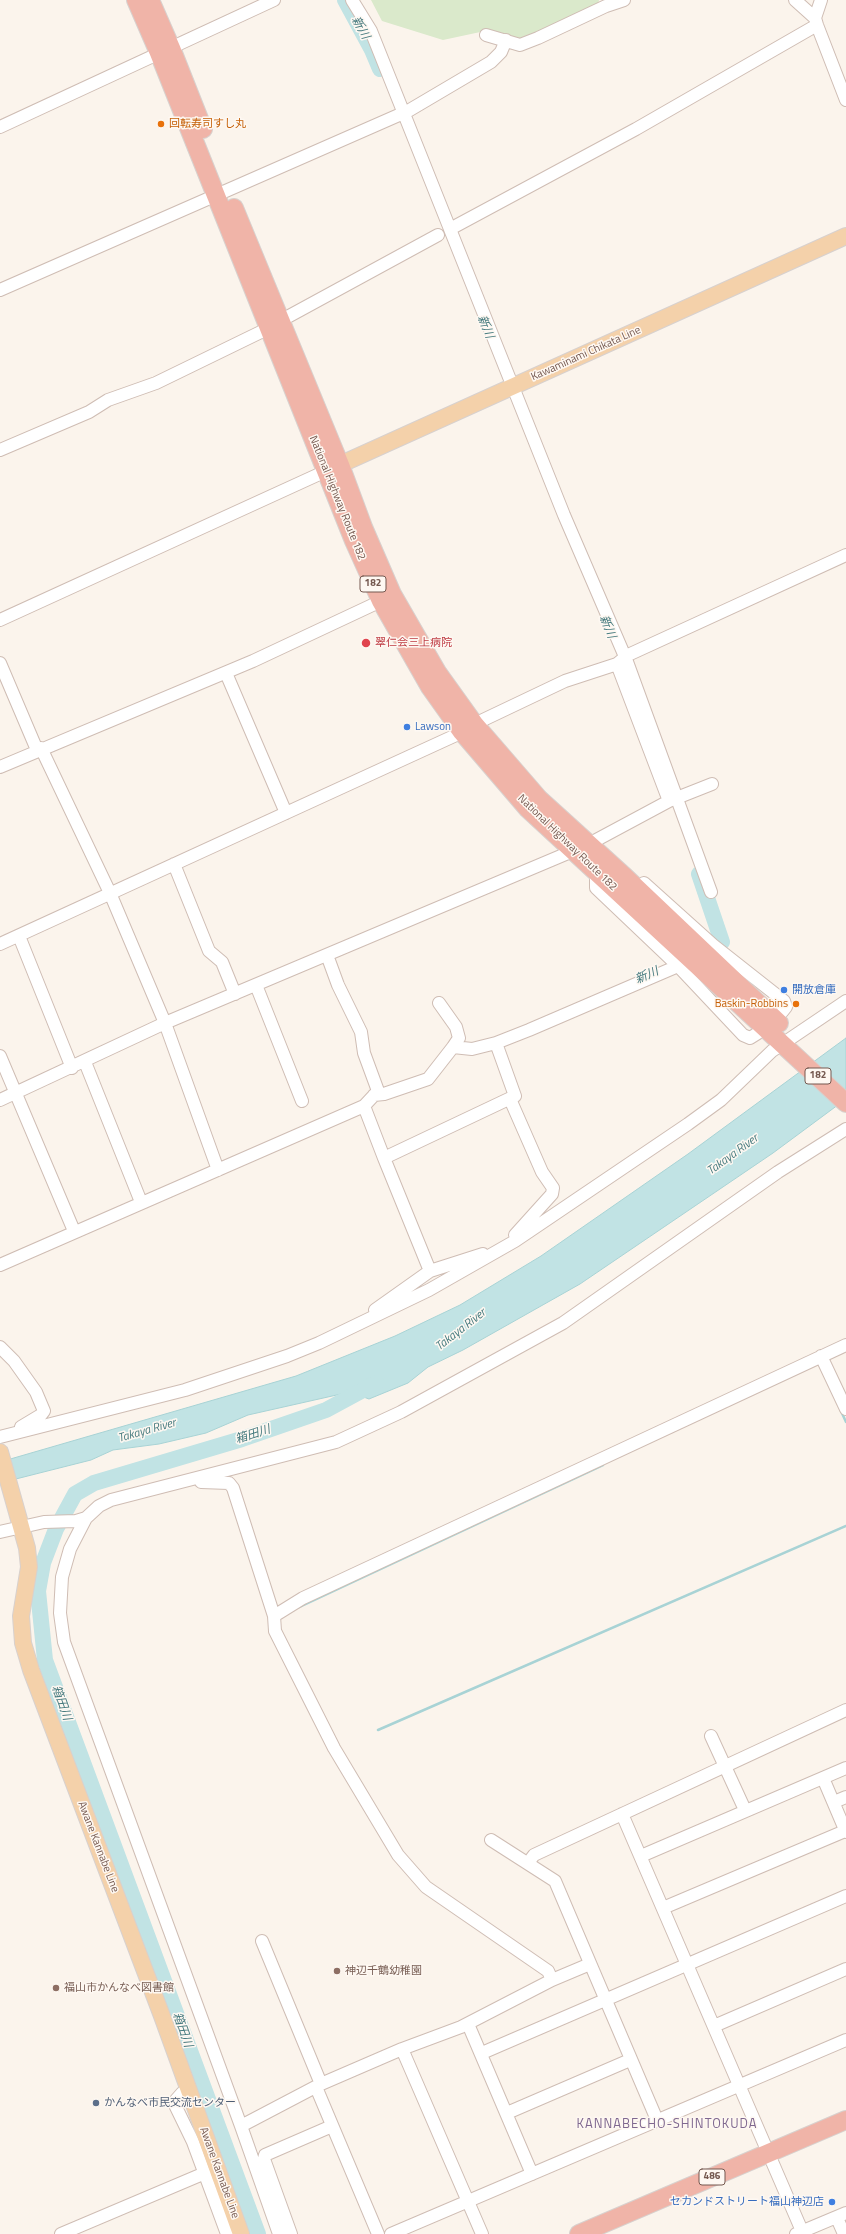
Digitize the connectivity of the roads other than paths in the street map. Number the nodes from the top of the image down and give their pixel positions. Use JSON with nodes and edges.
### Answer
{"nodes":[{"id":1,"x":136,"y":0,"type":"edge"},
{"id":2,"x":150,"y":0,"type":"edge"},
{"id":3,"x":274,"y":0,"type":"edge"},
{"id":4,"x":352,"y":0,"type":"edge"},
{"id":5,"x":624,"y":0,"type":"edge"},
{"id":6,"x":795,"y":0,"type":"edge"},
{"id":7,"x":821,"y":0,"type":"edge"},
{"id":8,"x":816,"y":22,"type":"junction"},
{"id":9,"x":486,"y":35,"type":"dead end"},
{"id":10,"x":506,"y":40,"type":"junction"},
{"id":11,"x":165,"y":50,"type":"junction"},
{"id":12,"x":846,"y":100,"type":"edge"},
{"id":13,"x":398,"y":114,"type":"junction"},
{"id":14,"x":0,"y":127,"type":"edge"},
{"id":15,"x":221,"y":192,"type":"junction"},
{"id":16,"x":450,"y":229,"type":"junction"},
{"id":17,"x":438,"y":235,"type":"dead end"},
{"id":18,"x":846,"y":236,"type":"edge"},
{"id":19,"x":0,"y":290,"type":"edge"},
{"id":20,"x":275,"y":324,"type":"junction"},
{"id":21,"x":508,"y":390,"type":"junction"},
{"id":22,"x":0,"y":450,"type":"edge"},
{"id":23,"x":333,"y":468,"type":"junction"},
{"id":24,"x":846,"y":555,"type":"edge"},
{"id":25,"x":381,"y":601,"type":"junction"},
{"id":26,"x":0,"y":620,"type":"edge"},
{"id":27,"x":622,"y":662,"type":"junction"},
{"id":28,"x":0,"y":663,"type":"edge"},
{"id":29,"x":226,"y":673,"type":"junction"},
{"id":30,"x":468,"y":728,"type":"junction"},
{"id":31,"x":39,"y":749,"type":"junction"},
{"id":32,"x":0,"y":767,"type":"edge"},
{"id":33,"x":712,"y":784,"type":"dead end"},
{"id":34,"x":674,"y":800,"type":"junction"},
{"id":35,"x":286,"y":813,"type":"junction"},
{"id":36,"x":581,"y":848,"type":"junction"},
{"id":37,"x":174,"y":864,"type":"junction"},
{"id":38,"x":596,"y":871,"type":"junction"},
{"id":39,"x":625,"y":877,"type":"junction"},
{"id":40,"x":711,"y":892,"type":"dead end"},
{"id":41,"x":110,"y":893,"type":"junction"},
{"id":42,"x":19,"y":936,"type":"junction"},
{"id":43,"x":0,"y":944,"type":"edge"},
{"id":44,"x":327,"y":955,"type":"junction"},
{"id":45,"x":678,"y":966,"type":"junction"},
{"id":46,"x":256,"y":985,"type":"junction"},
{"id":47,"x":235,"y":994,"type":"junction"},
{"id":48,"x":846,"y":1002,"type":"edge"},
{"id":49,"x":439,"y":1003,"type":"dead end"},
{"id":50,"x":782,"y":1012,"type":"dead end"},
{"id":51,"x":165,"y":1023,"type":"junction"},
{"id":52,"x":758,"y":1033,"type":"dead end"},
{"id":53,"x":496,"y":1043,"type":"junction"},
{"id":54,"x":791,"y":1043,"type":"junction"},
{"id":55,"x":453,"y":1047,"type":"junction"},
{"id":56,"x":0,"y":1056,"type":"edge"},
{"id":57,"x":86,"y":1062,"type":"junction"},
{"id":58,"x":72,"y":1068,"type":"junction"},
{"id":59,"x":846,"y":1087,"type":"edge"},
{"id":60,"x":16,"y":1092,"type":"junction"},
{"id":61,"x":374,"y":1095,"type":"junction"},
{"id":62,"x":510,"y":1099,"type":"junction"},
{"id":63,"x":0,"y":1100,"type":"edge"},
{"id":64,"x":302,"y":1101,"type":"dead end"},
{"id":65,"x":846,"y":1103,"type":"edge"},
{"id":66,"x":364,"y":1106,"type":"junction"},
{"id":67,"x":846,"y":1130,"type":"edge"},
{"id":68,"x":384,"y":1158,"type":"junction"},
{"id":69,"x":218,"y":1170,"type":"junction"},
{"id":70,"x":141,"y":1202,"type":"junction"},
{"id":71,"x":74,"y":1231,"type":"junction"},
{"id":72,"x":515,"y":1241,"type":"junction"},
{"id":73,"x":494,"y":1254,"type":"junction"},
{"id":74,"x":0,"y":1265,"type":"edge"},
{"id":75,"x":430,"y":1271,"type":"junction"},
{"id":76,"x":361,"y":1324,"type":"junction"},
{"id":77,"x":846,"y":1345,"type":"edge"},
{"id":78,"x":0,"y":1347,"type":"edge"},
{"id":79,"x":822,"y":1356,"type":"junction"},
{"id":80,"x":846,"y":1409,"type":"edge"},
{"id":81,"x":5,"y":1435,"type":"edge"},
{"id":82,"x":0,"y":1452,"type":"edge"},
{"id":83,"x":193,"y":1480,"type":"junction"},
{"id":84,"x":81,"y":1520,"type":"junction"},
{"id":85,"x":20,"y":1523,"type":"junction"},
{"id":86,"x":0,"y":1532,"type":"edge"},
{"id":87,"x":274,"y":1616,"type":"junction"},
{"id":88,"x":846,"y":1710,"type":"edge"},
{"id":89,"x":711,"y":1736,"type":"dead end"},
{"id":90,"x":725,"y":1766,"type":"junction"},
{"id":91,"x":846,"y":1768,"type":"edge"},
{"id":92,"x":823,"y":1778,"type":"junction"},
{"id":93,"x":846,"y":1797,"type":"edge"},
{"id":94,"x":834,"y":1802,"type":"junction"},
{"id":95,"x":745,"y":1810,"type":"junction"},
{"id":96,"x":622,"y":1814,"type":"junction"},
{"id":97,"x":846,"y":1831,"type":"edge"},
{"id":98,"x":491,"y":1840,"type":"dead end"},
{"id":99,"x":641,"y":1856,"type":"junction"},
{"id":100,"x":528,"y":1863,"type":"junction"},
{"id":101,"x":846,"y":1896,"type":"edge"},
{"id":102,"x":663,"y":1908,"type":"junction"},
{"id":103,"x":262,"y":1941,"type":"dead end"},
{"id":104,"x":590,"y":1964,"type":"junction"},
{"id":105,"x":687,"y":1965,"type":"junction"},
{"id":106,"x":846,"y":1969,"type":"edge"},
{"id":107,"x":552,"y":1980,"type":"junction"},
{"id":108,"x":605,"y":2000,"type":"junction"},
{"id":109,"x":468,"y":2024,"type":"junction"},
{"id":110,"x":714,"y":2026,"type":"junction"},
{"id":111,"x":846,"y":2040,"type":"edge"},
{"id":112,"x":402,"y":2049,"type":"junction"},
{"id":113,"x":482,"y":2053,"type":"junction"},
{"id":114,"x":630,"y":2060,"type":"junction"},
{"id":115,"x":318,"y":2085,"type":"junction"},
{"id":116,"x":739,"y":2085,"type":"junction"},
{"id":117,"x":188,"y":2090,"type":"junction"},
{"id":118,"x":507,"y":2113,"type":"junction"},
{"id":119,"x":657,"y":2120,"type":"junction"},
{"id":120,"x":846,"y":2120,"type":"edge"},
{"id":121,"x":241,"y":2126,"type":"junction"},
{"id":122,"x":332,"y":2126,"type":"junction"},
{"id":123,"x":846,"y":2131,"type":"edge"},
{"id":124,"x":770,"y":2157,"type":"junction"},
{"id":125,"x":205,"y":2173,"type":"junction"},
{"id":126,"x":532,"y":2174,"type":"junction"},
{"id":127,"x":468,"y":2202,"type":"junction"},
{"id":128,"x":841,"y":2215,"type":"edge"},
{"id":129,"x":799,"y":2233,"type":"edge"},
{"id":130,"x":61,"y":2234,"type":"edge"},
{"id":131,"x":227,"y":2234,"type":"edge"},
{"id":132,"x":241,"y":2234,"type":"edge"},
{"id":133,"x":279,"y":2234,"type":"edge"},
{"id":134,"x":291,"y":2234,"type":"edge"},
{"id":135,"x":378,"y":2234,"type":"edge"},
{"id":136,"x":391,"y":2234,"type":"edge"},
{"id":137,"x":482,"y":2234,"type":"edge"},
{"id":138,"x":579,"y":2234,"type":"edge"},
{"id":139,"x":605,"y":2234,"type":"edge"},
{"id":140,"x":844,"y":2234,"type":"edge"}],
"edges":[{"from":1,"to":11,"type":"highway","name":"National Highway Route 182","number":"182"},
{"from":2,"to":11,"type":"highway","name":"National Highway Route 182","number":"182"},
{"from":3,"to":11,"type":"street"},
{"from":4,"to":13,"type":"street"},
{"from":5,"to":10,"type":"street"},
{"from":6,"to":8,"type":"street"},
{"from":7,"to":8,"type":"street"},
{"from":8,"to":12,"type":"street"},
{"from":8,"to":16,"type":"street"},
{"from":9,"to":10,"type":"street"},
{"from":10,"to":13,"type":"street"},
{"from":11,"to":14,"type":"street"},
{"from":11,"to":15,"type":"highway","name":"National Highway Route 182","number":"182"},
{"from":13,"to":15,"type":"street"},
{"from":13,"to":16,"type":"street"},
{"from":15,"to":19,"type":"street"},
{"from":15,"to":20,"type":"highway","name":"National Highway Route 182","number":"182"},
{"from":16,"to":21,"type":"street"},
{"from":17,"to":20,"type":"street"},
{"from":18,"to":21,"type":"main road","name":"Kawaminami Chikata Line"},
{"from":20,"to":22,"type":"street"},
{"from":20,"to":23,"type":"highway","name":"National Highway Route 182","number":"182"},
{"from":21,"to":23,"type":"main road","name":"Kawaminami Chikata Line"},
{"from":21,"to":27,"type":"street"},
{"from":23,"to":25,"type":"highway","name":"National Highway Route 182","number":"182"},
{"from":23,"to":26,"type":"street"},
{"from":23,"to":30,"type":"highway","name":"National Highway Route 182","number":"182"},
{"from":24,"to":27,"type":"street"},
{"from":25,"to":29,"type":"street"},
{"from":25,"to":30,"type":"highway","name":"National Highway Route 182","number":"182"},
{"from":27,"to":30,"type":"street"},
{"from":27,"to":34,"type":"street"},
{"from":28,"to":31,"type":"street"},
{"from":29,"to":31,"type":"street"},
{"from":29,"to":35,"type":"street"},
{"from":30,"to":35,"type":"street"},
{"from":30,"to":36,"type":"highway","name":"National Highway Route 182","number":"182"},
{"from":31,"to":32,"type":"street"},
{"from":31,"to":41,"type":"street"},
{"from":33,"to":34,"type":"street"},
{"from":34,"to":36,"type":"street"},
{"from":34,"to":40,"type":"street"},
{"from":35,"to":37,"type":"street"},
{"from":36,"to":38,"type":"highway","name":"National Highway Route 182","number":"182"},
{"from":36,"to":39,"type":"highway","name":"National Highway Route 182","number":"182"},
{"from":36,"to":44,"type":"street"},
{"from":37,"to":41,"type":"street"},
{"from":37,"to":47,"type":"street"},
{"from":38,"to":45,"type":"street"},
{"from":38,"to":54,"type":"highway","name":"National Highway Route 182","number":"182"},
{"from":39,"to":50,"type":"street"},
{"from":39,"to":54,"type":"highway","name":"National Highway Route 182","number":"182"},
{"from":41,"to":42,"type":"street"},
{"from":41,"to":51,"type":"street"},
{"from":42,"to":43,"type":"street"},
{"from":42,"to":58,"type":"street"},
{"from":44,"to":46,"type":"street"},
{"from":44,"to":61,"type":"street"},
{"from":45,"to":52,"type":"street"},
{"from":45,"to":53,"type":"street"},
{"from":46,"to":47,"type":"street"},
{"from":46,"to":64,"type":"street"},
{"from":47,"to":51,"type":"street"},
{"from":48,"to":54,"type":"street"},
{"from":49,"to":55,"type":"street"},
{"from":51,"to":57,"type":"street"},
{"from":51,"to":69,"type":"street"},
{"from":53,"to":55,"type":"street"},
{"from":53,"to":62,"type":"street"},
{"from":54,"to":59,"type":"highway","name":"National Highway Route 182","number":"182"},
{"from":54,"to":65,"type":"highway","name":"National Highway Route 182","number":"182"},
{"from":54,"to":72,"type":"street"},
{"from":55,"to":61,"type":"street"},
{"from":56,"to":60,"type":"street"},
{"from":57,"to":58,"type":"street"},
{"from":57,"to":70,"type":"street"},
{"from":58,"to":60,"type":"street"},
{"from":60,"to":63,"type":"street"},
{"from":60,"to":71,"type":"street"},
{"from":61,"to":66,"type":"street"},
{"from":62,"to":68,"type":"street"},
{"from":62,"to":72,"type":"street"},
{"from":66,"to":68,"type":"street"},
{"from":66,"to":69,"type":"street"},
{"from":67,"to":83,"type":"street"},
{"from":68,"to":75,"type":"street"},
{"from":69,"to":70,"type":"street"},
{"from":70,"to":71,"type":"street"},
{"from":71,"to":74,"type":"street"},
{"from":72,"to":73,"type":"street"},
{"from":73,"to":75,"type":"street"},
{"from":73,"to":76,"type":"street"},
{"from":75,"to":76,"type":"street"},
{"from":76,"to":81,"type":"street"},
{"from":77,"to":79,"type":"street"},
{"from":78,"to":81,"type":"street"},
{"from":79,"to":80,"type":"street"},
{"from":79,"to":87,"type":"street"},
{"from":82,"to":85,"type":"main road","name":"Awane Kannabe Line"},
{"from":83,"to":84,"type":"street"},
{"from":83,"to":87,"type":"street"},
{"from":84,"to":85,"type":"street"},
{"from":84,"to":121,"type":"street"},
{"from":85,"to":86,"type":"street"},
{"from":85,"to":117,"type":"main road","name":"Awane Kannabe Line"},
{"from":87,"to":107,"type":"street"},
{"from":88,"to":90,"type":"street"},
{"from":89,"to":90,"type":"street"},
{"from":90,"to":95,"type":"street"},
{"from":90,"to":96,"type":"street"},
{"from":91,"to":92,"type":"street"},
{"from":92,"to":94,"type":"street"},
{"from":92,"to":95,"type":"street"},
{"from":93,"to":94,"type":"street"},
{"from":94,"to":97,"type":"street"},
{"from":95,"to":99,"type":"street"},
{"from":96,"to":99,"type":"street"},
{"from":96,"to":100,"type":"street"},
{"from":97,"to":102,"type":"street"},
{"from":98,"to":100,"type":"street"},
{"from":99,"to":102,"type":"street"},
{"from":100,"to":104,"type":"street"},
{"from":101,"to":105,"type":"street"},
{"from":102,"to":105,"type":"street"},
{"from":103,"to":115,"type":"street"},
{"from":104,"to":107,"type":"street"},
{"from":104,"to":108,"type":"street"},
{"from":105,"to":108,"type":"street"},
{"from":105,"to":110,"type":"street"},
{"from":106,"to":110,"type":"street"},
{"from":107,"to":109,"type":"street"},
{"from":108,"to":113,"type":"street"},
{"from":108,"to":114,"type":"street"},
{"from":109,"to":112,"type":"street"},
{"from":109,"to":113,"type":"street"},
{"from":110,"to":116,"type":"street"},
{"from":111,"to":116,"type":"street"},
{"from":112,"to":115,"type":"street"},
{"from":112,"to":127,"type":"street"},
{"from":113,"to":118,"type":"street"},
{"from":114,"to":118,"type":"street"},
{"from":114,"to":119,"type":"street"},
{"from":115,"to":121,"type":"street"},
{"from":115,"to":122,"type":"street"},
{"from":116,"to":119,"type":"street"},
{"from":116,"to":124,"type":"street"},
{"from":117,"to":125,"type":"street"},
{"from":117,"to":132,"type":"main road","name":"Awane Kannabe Line"},
{"from":118,"to":126,"type":"street"},
{"from":119,"to":126,"type":"street"},
{"from":120,"to":124,"type":"highway","number":"486"},
{"from":121,"to":133,"type":"street"},
{"from":122,"to":134,"type":"street"},
{"from":122,"to":135,"type":"street"},
{"from":123,"to":124,"type":"highway","number":"486"},
{"from":124,"to":129,"type":"street"},
{"from":124,"to":138,"type":"highway","number":"486"},
{"from":124,"to":139,"type":"highway","number":"486"},
{"from":125,"to":130,"type":"street"},
{"from":125,"to":131,"type":"street"},
{"from":126,"to":127,"type":"street"},
{"from":127,"to":136,"type":"street"},
{"from":127,"to":137,"type":"street"},
{"from":128,"to":129,"type":"street"},
{"from":128,"to":140,"type":"street"}]}
